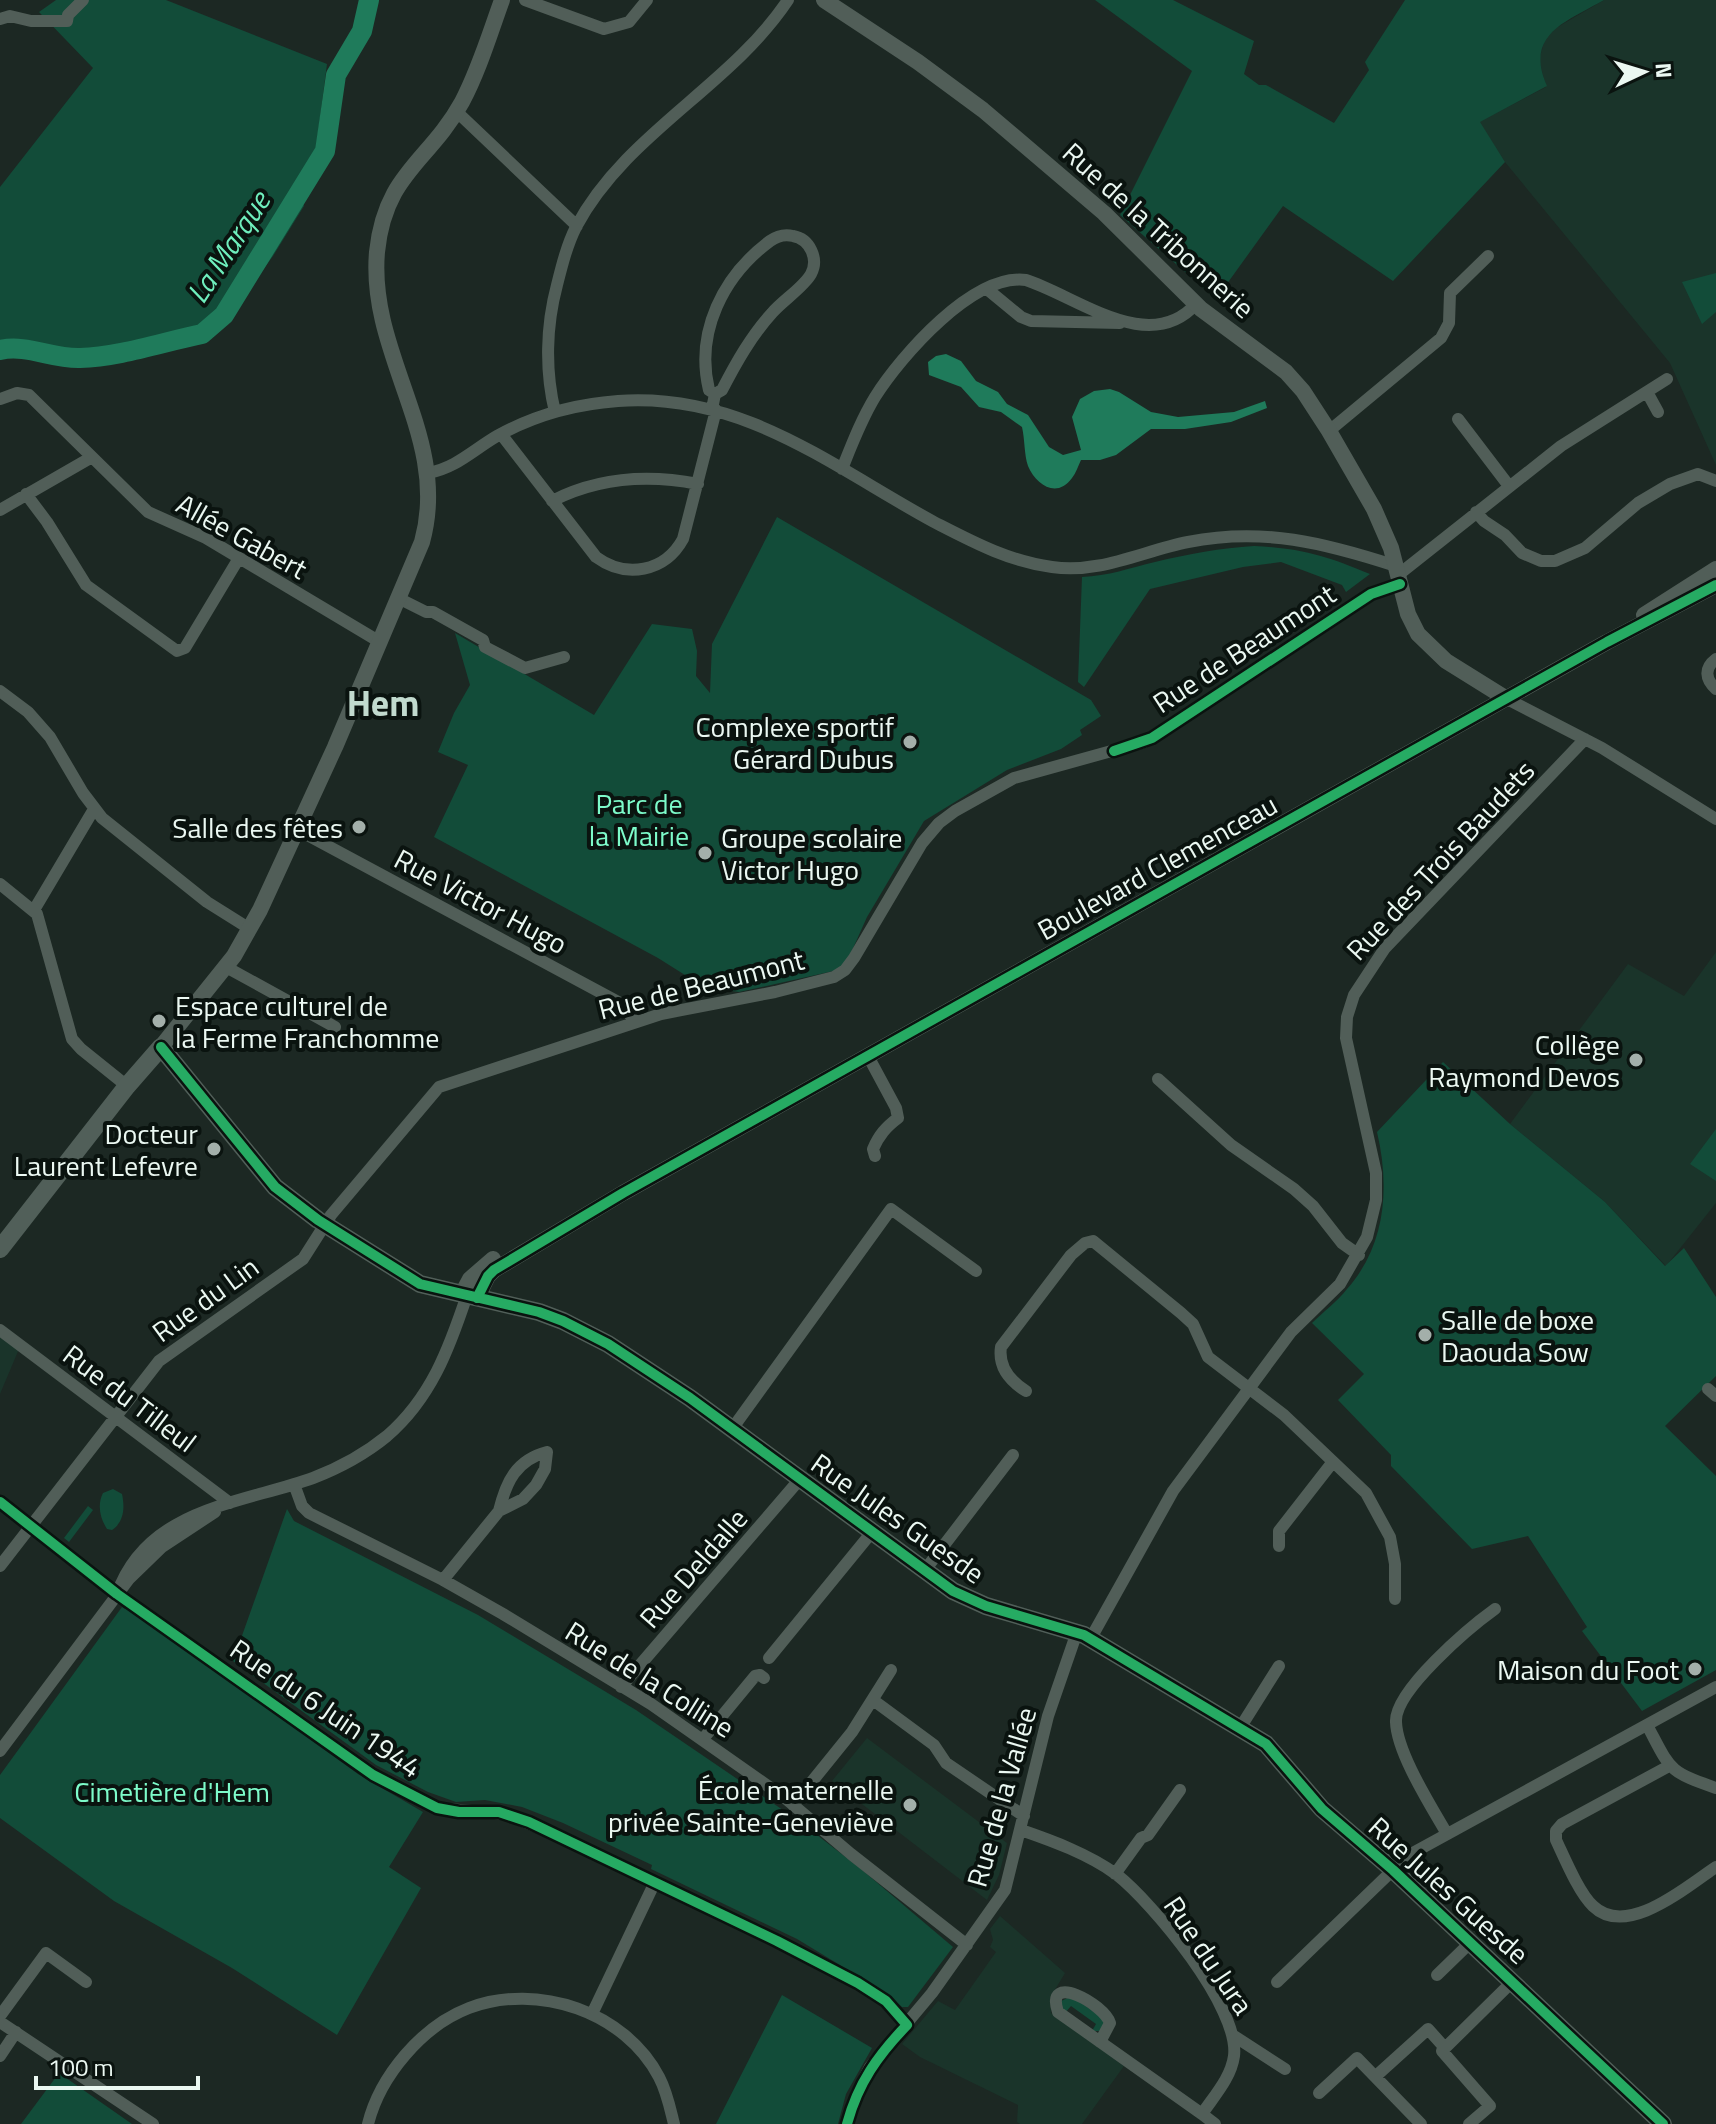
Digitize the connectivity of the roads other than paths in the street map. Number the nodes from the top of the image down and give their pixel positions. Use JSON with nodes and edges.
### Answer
{"nodes":[{"id":1,"x":83,"y":0,"type":"edge"},
{"id":2,"x":502,"y":0,"type":"edge"},
{"id":3,"x":525,"y":0,"type":"edge"},
{"id":4,"x":647,"y":0,"type":"edge"},
{"id":5,"x":788,"y":0,"type":"edge"},
{"id":6,"x":824,"y":0,"type":"edge"},
{"id":7,"x":0,"y":19,"type":"edge"},
{"id":8,"x":456,"y":111,"type":"junction"},
{"id":9,"x":577,"y":226,"type":"junction"},
{"id":10,"x":1488,"y":256,"type":"dead end"},
{"id":11,"x":987,"y":289,"type":"junction"},
{"id":12,"x":1196,"y":304,"type":"junction"},
{"id":13,"x":1126,"y":323,"type":"junction"},
{"id":14,"x":1667,"y":379,"type":"dead end"},
{"id":15,"x":1647,"y":392,"type":"junction"},
{"id":16,"x":715,"y":394,"type":"junction"},
{"id":17,"x":0,"y":399,"type":"edge"},
{"id":18,"x":714,"y":409,"type":"junction"},
{"id":19,"x":555,"y":412,"type":"junction"},
{"id":20,"x":1658,"y":412,"type":"dead end"},
{"id":21,"x":1458,"y":419,"type":"dead end"},
{"id":22,"x":1329,"y":431,"type":"junction"},
{"id":23,"x":501,"y":434,"type":"junction"},
{"id":24,"x":92,"y":457,"type":"junction"},
{"id":25,"x":842,"y":469,"type":"junction"},
{"id":26,"x":428,"y":473,"type":"junction"},
{"id":27,"x":1716,"y":481,"type":"edge"},
{"id":28,"x":698,"y":484,"type":"junction"},
{"id":29,"x":1509,"y":486,"type":"junction"},
{"id":30,"x":26,"y":494,"type":"junction"},
{"id":31,"x":552,"y":501,"type":"junction"},
{"id":32,"x":0,"y":510,"type":"edge"},
{"id":33,"x":1476,"y":512,"type":"junction"},
{"id":34,"x":239,"y":558,"type":"junction"},
{"id":35,"x":1716,"y":569,"type":"edge"},
{"id":36,"x":1397,"y":571,"type":"junction"},
{"id":37,"x":1716,"y":585,"type":"edge"},
{"id":38,"x":398,"y":598,"type":"junction"},
{"id":39,"x":380,"y":642,"type":"junction"},
{"id":40,"x":1607,"y":642,"type":"junction"},
{"id":41,"x":564,"y":657,"type":"dead end"},
{"id":42,"x":1716,"y":659,"type":"edge"},
{"id":43,"x":1716,"y":689,"type":"edge"},
{"id":44,"x":0,"y":691,"type":"edge"},
{"id":45,"x":1507,"y":699,"type":"junction"},
{"id":46,"x":1585,"y":739,"type":"junction"},
{"id":47,"x":94,"y":809,"type":"junction"},
{"id":48,"x":1714,"y":815,"type":"edge"},
{"id":49,"x":298,"y":830,"type":"junction"},
{"id":50,"x":0,"y":884,"type":"edge"},
{"id":51,"x":34,"y":910,"type":"junction"},
{"id":52,"x":250,"y":929,"type":"junction"},
{"id":53,"x":226,"y":967,"type":"junction"},
{"id":54,"x":635,"y":1022,"type":"junction"},
{"id":55,"x":335,"y":1027,"type":"dead end"},
{"id":56,"x":161,"y":1047,"type":"junction"},
{"id":57,"x":868,"y":1056,"type":"junction"},
{"id":58,"x":1158,"y":1079,"type":"dead end"},
{"id":59,"x":127,"y":1086,"type":"junction"},
{"id":60,"x":875,"y":1156,"type":"dead end"},
{"id":61,"x":325,"y":1224,"type":"junction"},
{"id":62,"x":0,"y":1249,"type":"edge"},
{"id":63,"x":1359,"y":1255,"type":"junction"},
{"id":64,"x":976,"y":1271,"type":"dead end"},
{"id":65,"x":469,"y":1296,"type":"junction"},
{"id":66,"x":0,"y":1330,"type":"edge"},
{"id":67,"x":1249,"y":1389,"type":"junction"},
{"id":68,"x":1026,"y":1391,"type":"dead end"},
{"id":69,"x":115,"y":1417,"type":"junction"},
{"id":70,"x":732,"y":1429,"type":"junction"},
{"id":71,"x":1013,"y":1455,"type":"dead end"},
{"id":72,"x":1332,"y":1463,"type":"junction"},
{"id":73,"x":800,"y":1479,"type":"junction"},
{"id":74,"x":294,"y":1484,"type":"junction"},
{"id":75,"x":0,"y":1502,"type":"edge"},
{"id":76,"x":230,"y":1503,"type":"junction"},
{"id":77,"x":499,"y":1511,"type":"junction"},
{"id":78,"x":30,"y":1525,"type":"junction"},
{"id":79,"x":872,"y":1532,"type":"junction"},
{"id":80,"x":1279,"y":1546,"type":"dead end"},
{"id":81,"x":0,"y":1566,"type":"edge"},
{"id":82,"x":925,"y":1570,"type":"junction"},
{"id":83,"x":443,"y":1580,"type":"junction"},
{"id":84,"x":117,"y":1594,"type":"junction"},
{"id":85,"x":1395,"y":1599,"type":"dead end"},
{"id":86,"x":1495,"y":1609,"type":"dead end"},
{"id":87,"x":1084,"y":1635,"type":"junction"},
{"id":88,"x":769,"y":1658,"type":"dead end"},
{"id":89,"x":1279,"y":1666,"type":"dead end"},
{"id":90,"x":891,"y":1670,"type":"dead end"},
{"id":91,"x":764,"y":1678,"type":"dead end"},
{"id":92,"x":621,"y":1687,"type":"junction"},
{"id":93,"x":1716,"y":1687,"type":"edge"},
{"id":94,"x":873,"y":1700,"type":"junction"},
{"id":95,"x":1647,"y":1725,"type":"junction"},
{"id":96,"x":1240,"y":1728,"type":"junction"},
{"id":97,"x":703,"y":1739,"type":"junction"},
{"id":98,"x":0,"y":1751,"type":"edge"},
{"id":99,"x":1669,"y":1766,"type":"junction"},
{"id":100,"x":1716,"y":1788,"type":"edge"},
{"id":101,"x":1180,"y":1790,"type":"dead end"},
{"id":102,"x":793,"y":1805,"type":"junction"},
{"id":103,"x":1024,"y":1816,"type":"junction"},
{"id":104,"x":1021,"y":1830,"type":"junction"},
{"id":105,"x":1447,"y":1834,"type":"junction"},
{"id":106,"x":1716,"y":1867,"type":"edge"},
{"id":107,"x":1391,"y":1868,"type":"junction"},
{"id":108,"x":1115,"y":1874,"type":"junction"},
{"id":109,"x":655,"y":1882,"type":"junction"},
{"id":110,"x":1471,"y":1942,"type":"junction"},
{"id":111,"x":967,"y":1945,"type":"junction"},
{"id":112,"x":1437,"y":1975,"type":"dead end"},
{"id":113,"x":1513,"y":1981,"type":"junction"},
{"id":114,"x":86,"y":1982,"type":"dead end"},
{"id":115,"x":1277,"y":1982,"type":"dead end"},
{"id":116,"x":592,"y":2014,"type":"junction"},
{"id":117,"x":0,"y":2019,"type":"edge"},
{"id":118,"x":907,"y":2025,"type":"junction"},
{"id":119,"x":16,"y":2032,"type":"junction"},
{"id":120,"x":1234,"y":2036,"type":"junction"},
{"id":121,"x":1100,"y":2042,"type":"junction"},
{"id":122,"x":1445,"y":2048,"type":"junction"},
{"id":123,"x":0,"y":2056,"type":"edge"},
{"id":124,"x":1285,"y":2069,"type":"dead end"},
{"id":125,"x":1376,"y":2076,"type":"junction"},
{"id":126,"x":1319,"y":2093,"type":"dead end"},
{"id":127,"x":1202,"y":2114,"type":"junction"},
{"id":128,"x":153,"y":2124,"type":"edge"},
{"id":129,"x":368,"y":2124,"type":"edge"},
{"id":130,"x":674,"y":2124,"type":"edge"},
{"id":131,"x":847,"y":2124,"type":"edge"},
{"id":132,"x":1215,"y":2124,"type":"edge"},
{"id":133,"x":1421,"y":2124,"type":"edge"},
{"id":134,"x":1469,"y":2124,"type":"edge"},
{"id":135,"x":1663,"y":2124,"type":"edge"}],
"edges":[{"from":1,"to":7,"type":"street"},
{"from":2,"to":8,"type":"street"},
{"from":3,"to":4,"type":"street"},
{"from":5,"to":9,"type":"street"},
{"from":6,"to":12,"type":"street","name":"Rue de la Tribonnerie"},
{"from":8,"to":9,"type":"street"},
{"from":8,"to":26,"type":"street"},
{"from":9,"to":19,"type":"street"},
{"from":10,"to":22,"type":"street"},
{"from":11,"to":13,"type":"street"},
{"from":11,"to":13,"type":"street"},
{"from":11,"to":25,"type":"street"},
{"from":12,"to":13,"type":"street"},
{"from":12,"to":22,"type":"street","name":"Rue de la Tribonnerie"},
{"from":14,"to":15,"type":"street","name":"Rue de Beaumont"},
{"from":15,"to":20,"type":"street"},
{"from":15,"to":29,"type":"street","name":"Rue de Beaumont"},
{"from":16,"to":16,"type":"street"},
{"from":16,"to":18,"type":"street"},
{"from":17,"to":24,"type":"street","name":"Allée Gabert"},
{"from":18,"to":19,"type":"street"},
{"from":18,"to":25,"type":"street"},
{"from":18,"to":28,"type":"street"},
{"from":19,"to":23,"type":"street"},
{"from":21,"to":29,"type":"street"},
{"from":22,"to":36,"type":"street","name":"Rue de la Tribonnerie"},
{"from":23,"to":26,"type":"street"},
{"from":23,"to":31,"type":"street"},
{"from":24,"to":30,"type":"street"},
{"from":24,"to":34,"type":"street","name":"Allée Gabert"},
{"from":25,"to":36,"type":"street"},
{"from":26,"to":38,"type":"street"},
{"from":27,"to":33,"type":"street"},
{"from":28,"to":31,"type":"street"},
{"from":28,"to":31,"type":"street"},
{"from":29,"to":33,"type":"street","name":"Rue de Beaumont"},
{"from":30,"to":32,"type":"street"},
{"from":30,"to":34,"type":"street"},
{"from":33,"to":36,"type":"street","name":"Rue de Beaumont"},
{"from":34,"to":39,"type":"street","name":"Allée Gabert"},
{"from":35,"to":40,"type":"street","name":"Boulevard Clemenceau"},
{"from":36,"to":45,"type":"street","name":"Rue de la Tribonnerie"},
{"from":36,"to":54,"type":"street","name":"Rue de Beaumont"},
{"from":37,"to":40,"type":"street","name":"Boulevard Clemenceau"},
{"from":38,"to":39,"type":"street"},
{"from":38,"to":41,"type":"street"},
{"from":39,"to":49,"type":"street"},
{"from":40,"to":45,"type":"street","name":"Boulevard Clemenceau"},
{"from":42,"to":43,"type":"street"},
{"from":44,"to":47,"type":"street"},
{"from":45,"to":46,"type":"street"},
{"from":45,"to":57,"type":"street","name":"Boulevard Clemenceau"},
{"from":46,"to":48,"type":"street"},
{"from":46,"to":63,"type":"street","name":"Rue des Trois Baudets"},
{"from":47,"to":51,"type":"street"},
{"from":47,"to":52,"type":"street"},
{"from":49,"to":52,"type":"street"},
{"from":49,"to":54,"type":"street","name":"Rue Victor Hugo"},
{"from":50,"to":51,"type":"street"},
{"from":51,"to":59,"type":"street"},
{"from":52,"to":53,"type":"street"},
{"from":53,"to":55,"type":"street"},
{"from":53,"to":56,"type":"street"},
{"from":54,"to":61,"type":"street","name":"Rue de Beaumont"},
{"from":56,"to":59,"type":"main road"},
{"from":56,"to":61,"type":"main road","name":"Rue Jules Guesde"},
{"from":57,"to":60,"type":"street"},
{"from":57,"to":65,"type":"street","name":"Boulevard Clemenceau"},
{"from":58,"to":63,"type":"street"},
{"from":59,"to":62,"type":"main road"},
{"from":61,"to":65,"type":"main road","name":"Rue Jules Guesde"},
{"from":61,"to":69,"type":"street","name":"Rue du Lin"},
{"from":63,"to":67,"type":"street","name":"Rue des Trois Baudets"},
{"from":64,"to":70,"type":"street"},
{"from":65,"to":70,"type":"main road","name":"Rue Jules Guesde"},
{"from":65,"to":74,"type":"street"},
{"from":66,"to":69,"type":"street","name":"Rue du Tilleul"},
{"from":67,"to":68,"type":"street"},
{"from":67,"to":72,"type":"street"},
{"from":67,"to":87,"type":"street","name":"Rue des Trois Baudets"},
{"from":69,"to":76,"type":"street","name":"Rue du Tilleul"},
{"from":69,"to":78,"type":"street","name":"Rue du Lin"},
{"from":70,"to":73,"type":"main road","name":"Rue Jules Guesde"},
{"from":71,"to":82,"type":"street"},
{"from":72,"to":80,"type":"street"},
{"from":72,"to":85,"type":"street"},
{"from":73,"to":79,"type":"main road","name":"Rue Jules Guesde"},
{"from":73,"to":92,"type":"street","name":"Rue Deldalle"},
{"from":74,"to":76,"type":"street"},
{"from":74,"to":83,"type":"street","name":"Rue de la Colline"},
{"from":75,"to":78,"type":"street","name":"Rue du 6 Juin 1944"},
{"from":76,"to":84,"type":"street"},
{"from":77,"to":77,"type":"street"},
{"from":77,"to":83,"type":"street"},
{"from":78,"to":81,"type":"street","name":"Rue du Lin"},
{"from":78,"to":84,"type":"street","name":"Rue du 6 Juin 1944"},
{"from":79,"to":82,"type":"main road","name":"Rue Jules Guesde"},
{"from":79,"to":88,"type":"street"},
{"from":82,"to":87,"type":"main road","name":"Rue Jules Guesde"},
{"from":83,"to":92,"type":"street","name":"Rue de la Colline"},
{"from":84,"to":98,"type":"street"},
{"from":84,"to":109,"type":"street","name":"Rue du 6 Juin 1944"},
{"from":86,"to":105,"type":"street"},
{"from":87,"to":96,"type":"main road","name":"Rue Jules Guesde"},
{"from":87,"to":103,"type":"street","name":"Rue de la Vallée"},
{"from":89,"to":96,"type":"street"},
{"from":90,"to":94,"type":"street"},
{"from":91,"to":97,"type":"street"},
{"from":92,"to":97,"type":"street","name":"Rue de la Colline"},
{"from":93,"to":95,"type":"street"},
{"from":94,"to":102,"type":"street"},
{"from":94,"to":103,"type":"street"},
{"from":95,"to":99,"type":"street"},
{"from":95,"to":105,"type":"street"},
{"from":96,"to":107,"type":"main road","name":"Rue Jules Guesde"},
{"from":97,"to":102,"type":"street","name":"Rue de la Colline"},
{"from":99,"to":100,"type":"street"},
{"from":99,"to":106,"type":"street"},
{"from":101,"to":108,"type":"street"},
{"from":102,"to":111,"type":"street","name":"Rue de la Colline"},
{"from":103,"to":104,"type":"street","name":"Rue de la Vallée"},
{"from":104,"to":108,"type":"street","name":"Rue du Jura"},
{"from":104,"to":111,"type":"street","name":"Rue de la Vallée"},
{"from":105,"to":107,"type":"street"},
{"from":107,"to":110,"type":"main road","name":"Rue Jules Guesde"},
{"from":107,"to":115,"type":"street"},
{"from":108,"to":120,"type":"street","name":"Rue du Jura"},
{"from":109,"to":116,"type":"street"},
{"from":109,"to":118,"type":"street","name":"Rue du 6 Juin 1944"},
{"from":110,"to":112,"type":"street"},
{"from":110,"to":113,"type":"main road","name":"Rue Jules Guesde"},
{"from":111,"to":118,"type":"street","name":"Rue de la Vallée"},
{"from":113,"to":122,"type":"street","name":"Rue Jules Guesde"},
{"from":113,"to":135,"type":"main road","name":"Rue Jules Guesde"},
{"from":114,"to":117,"type":"street"},
{"from":116,"to":129,"type":"street"},
{"from":116,"to":130,"type":"street"},
{"from":117,"to":119,"type":"street"},
{"from":118,"to":131,"type":"street","name":"Rue de la Vallée"},
{"from":119,"to":123,"type":"street"},
{"from":119,"to":128,"type":"street"},
{"from":120,"to":124,"type":"street","name":"Rue du Jura"},
{"from":120,"to":127,"type":"street","name":"Rue du Jura"},
{"from":121,"to":121,"type":"street"},
{"from":121,"to":127,"type":"street"},
{"from":122,"to":125,"type":"street"},
{"from":122,"to":134,"type":"street"},
{"from":125,"to":126,"type":"street"},
{"from":125,"to":133,"type":"street"},
{"from":127,"to":132,"type":"street"}]}
